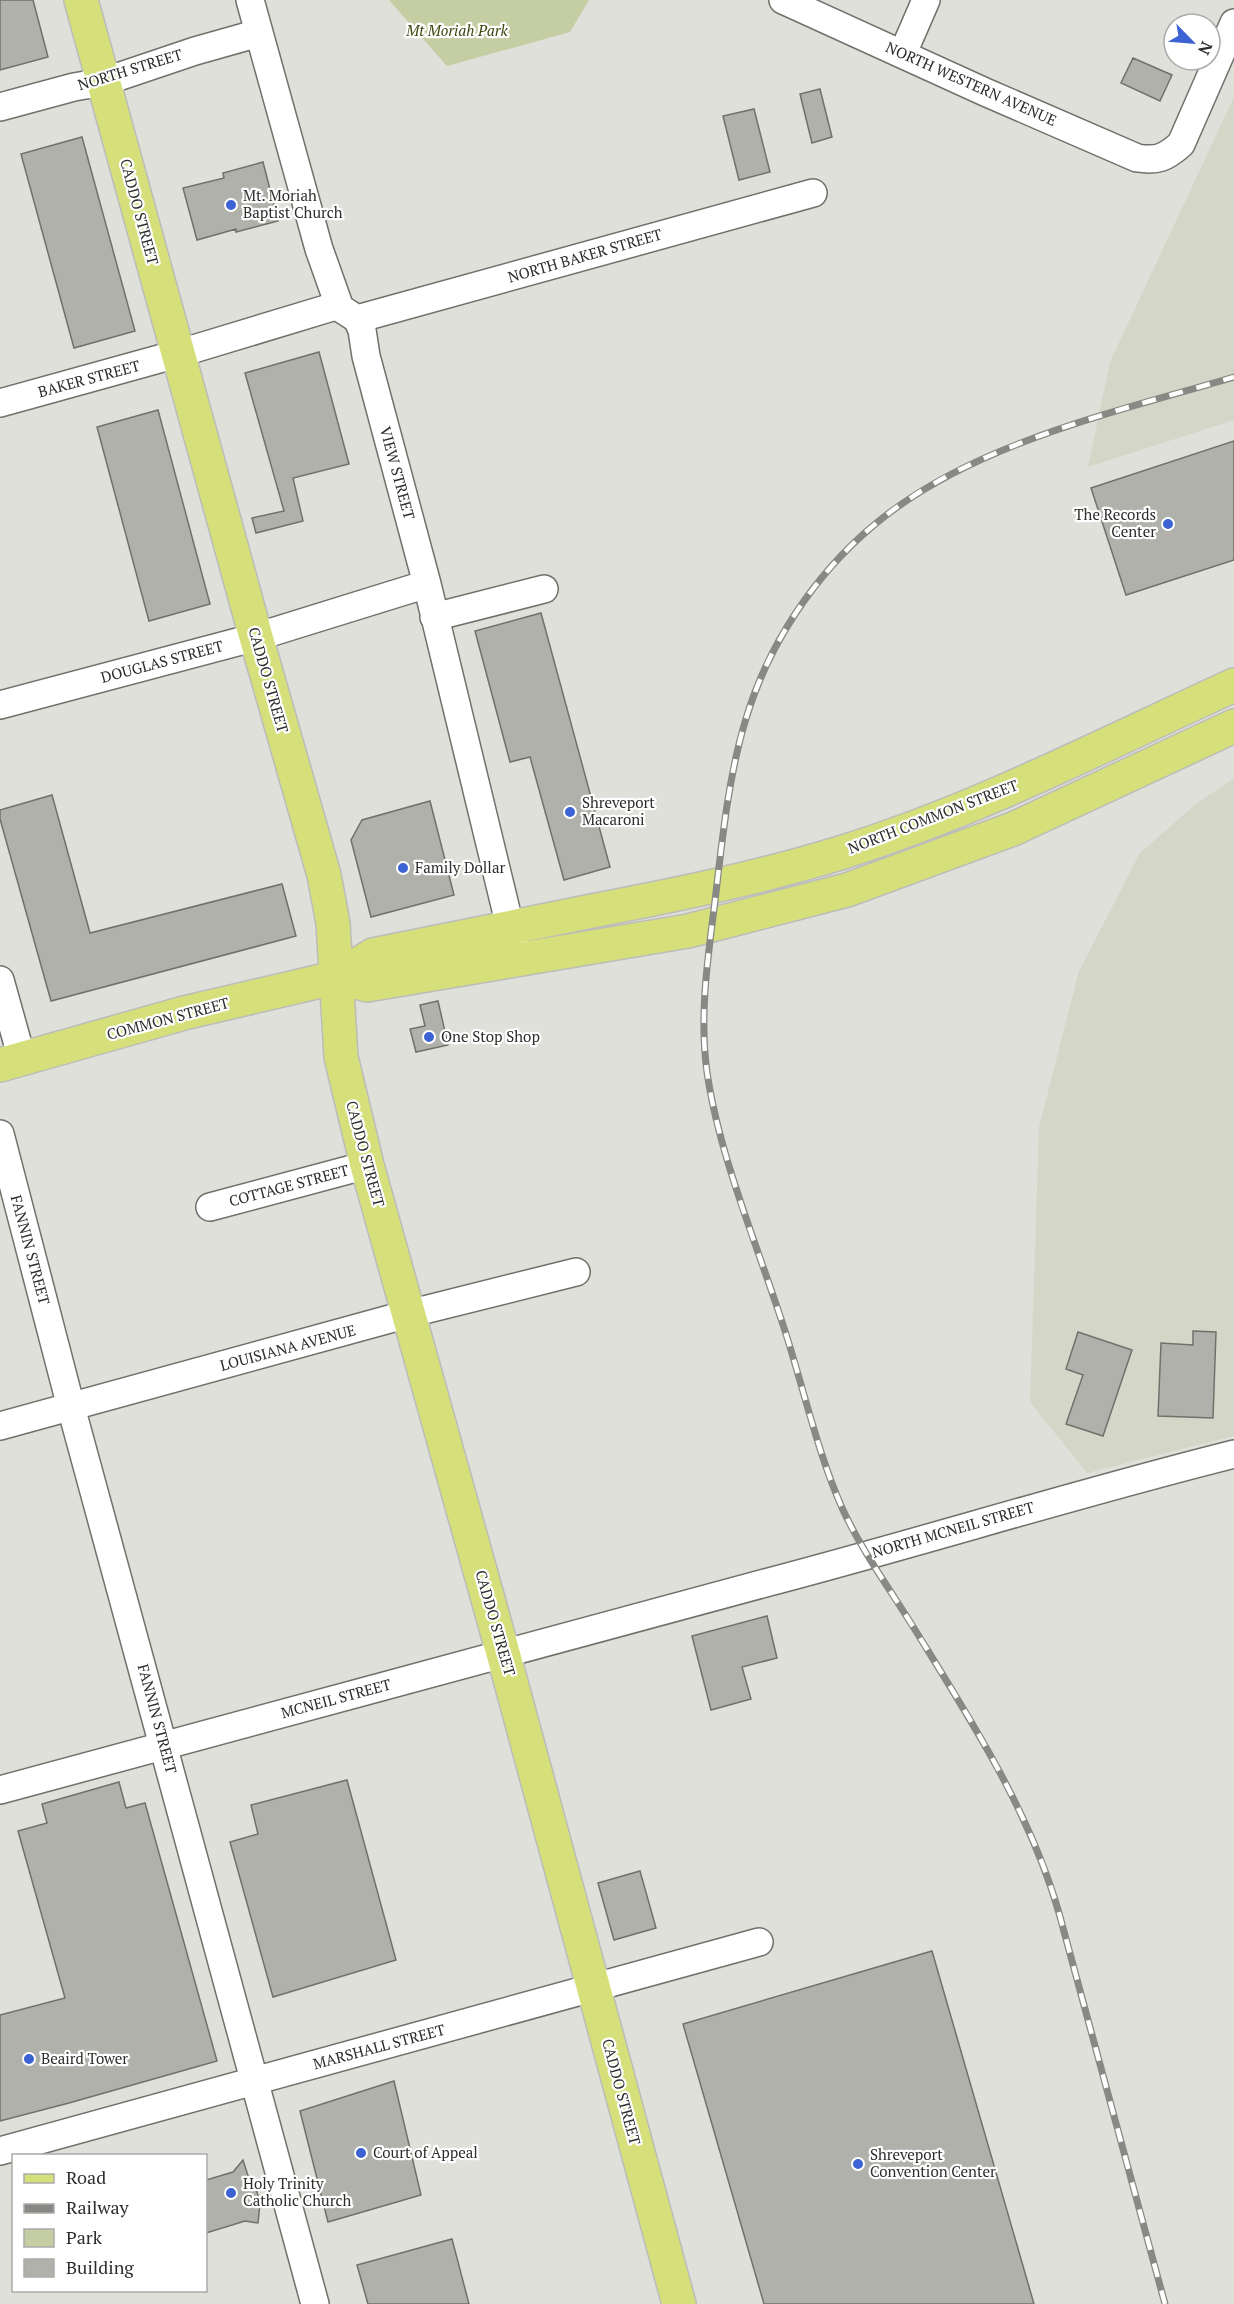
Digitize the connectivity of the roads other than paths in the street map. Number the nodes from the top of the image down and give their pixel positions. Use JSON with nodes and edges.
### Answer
{"nodes":[{"id":1,"x":81,"y":0,"type":"edge"},
{"id":2,"x":250,"y":0,"type":"edge"},
{"id":3,"x":783,"y":0,"type":"edge"},
{"id":4,"x":926,"y":0,"type":"edge"},
{"id":5,"x":1234,"y":23,"type":"edge"},
{"id":6,"x":259,"y":33,"type":"junction"},
{"id":7,"x":903,"y":53,"type":"junction"},
{"id":8,"x":103,"y":82,"type":"junction"},
{"id":9,"x":0,"y":107,"type":"edge"},
{"id":10,"x":813,"y":193,"type":"dead end"},
{"id":11,"x":348,"y":312,"type":"junction"},
{"id":12,"x":177,"y":354,"type":"junction"},
{"id":13,"x":0,"y":403,"type":"edge"},
{"id":14,"x":427,"y":584,"type":"junction"},
{"id":15,"x":544,"y":589,"type":"dead end"},
{"id":16,"x":435,"y":617,"type":"junction"},
{"id":17,"x":256,"y":637,"type":"junction"},
{"id":18,"x":1234,"y":685,"type":"edge"},
{"id":19,"x":0,"y":705,"type":"edge"},
{"id":20,"x":1234,"y":726,"type":"edge"},
{"id":21,"x":511,"y":927,"type":"junction"},
{"id":22,"x":517,"y":959,"type":"junction"},
{"id":23,"x":338,"y":978,"type":"junction"},
{"id":24,"x":0,"y":980,"type":"edge"},
{"id":25,"x":11,"y":1062,"type":"edge"},
{"id":26,"x":0,"y":1134,"type":"edge"},
{"id":27,"x":368,"y":1165,"type":"junction"},
{"id":28,"x":210,"y":1207,"type":"dead end"},
{"id":29,"x":576,"y":1272,"type":"dead end"},
{"id":30,"x":408,"y":1314,"type":"junction"},
{"id":31,"x":71,"y":1407,"type":"junction"},
{"id":32,"x":0,"y":1426,"type":"edge"},
{"id":33,"x":1234,"y":1454,"type":"edge"},
{"id":34,"x":673,"y":1608,"type":"joint"},
{"id":35,"x":503,"y":1653,"type":"junction"},
{"id":36,"x":165,"y":1746,"type":"junction"},
{"id":37,"x":0,"y":1790,"type":"edge"},
{"id":38,"x":759,"y":1942,"type":"dead end"},
{"id":39,"x":593,"y":1989,"type":"junction"},
{"id":40,"x":255,"y":2079,"type":"junction"},
{"id":41,"x":0,"y":2151,"type":"edge"},
{"id":42,"x":315,"y":2304,"type":"edge"},
{"id":43,"x":679,"y":2304,"type":"edge"}],
"edges":[{"from":1,"to":8,"type":"main road","name":"CADDO STREET"},
{"from":2,"to":6,"type":"street","name":"VIEW STREET"},
{"from":3,"to":7,"type":"street","name":"NORTH WESTERN AVENUE"},
{"from":4,"to":7,"type":"street"},
{"from":5,"to":7,"type":"street","name":"NORTH WESTERN AVENUE"},
{"from":6,"to":8,"type":"street","name":"NORTH STREET"},
{"from":6,"to":11,"type":"street","name":"VIEW STREET"},
{"from":8,"to":9,"type":"street","name":"NORTH STREET"},
{"from":8,"to":12,"type":"main road","name":"CADDO STREET"},
{"from":10,"to":11,"type":"street","name":"NORTH BAKER STREET"},
{"from":11,"to":12,"type":"street","name":"NORTH BAKER STREET"},
{"from":11,"to":14,"type":"street","name":"VIEW STREET"},
{"from":12,"to":13,"type":"street","name":"BAKER STREET"},
{"from":12,"to":17,"type":"main road","name":"CADDO STREET"},
{"from":14,"to":16,"type":"street","name":"VIEW STREET"},
{"from":14,"to":17,"type":"street","name":"DOUGLAS STREET"},
{"from":15,"to":16,"type":"street"},
{"from":16,"to":21,"type":"street","name":"VIEW STREET"},
{"from":17,"to":19,"type":"street","name":"DOUGLAS STREET"},
{"from":17,"to":23,"type":"main road","name":"CADDO STREET"},
{"from":18,"to":21,"type":"main road","name":"NORTH COMMON STREET"},
{"from":20,"to":22,"type":"main road"},
{"from":21,"to":22,"type":"street","name":"VIEW STREET"},
{"from":21,"to":23,"type":"main road","name":"COMMON STREET"},
{"from":22,"to":23,"type":"main road","name":"COMMON STREET"},
{"from":23,"to":25,"type":"main road","name":"COMMON STREET"},
{"from":23,"to":27,"type":"main road","name":"CADDO STREET"},
{"from":24,"to":25,"type":"street"},
{"from":26,"to":31,"type":"street","name":"FANNIN STREET"},
{"from":27,"to":28,"type":"street","name":"COTTAGE STREET"},
{"from":27,"to":30,"type":"main road","name":"CADDO STREET"},
{"from":29,"to":30,"type":"street","name":"LOUISIANA AVENUE"},
{"from":30,"to":31,"type":"street","name":"LOUISIANA AVENUE"},
{"from":30,"to":35,"type":"main road","name":"CADDO STREET"},
{"from":31,"to":32,"type":"street","name":"LOUISIANA AVENUE"},
{"from":31,"to":36,"type":"street","name":"FANNIN STREET"},
{"from":33,"to":34,"type":"street","name":"NORTH MCNEIL STREET"},
{"from":34,"to":35,"type":"street","name":"MCNEIL STREET"},
{"from":35,"to":36,"type":"street","name":"MCNEIL STREET"},
{"from":35,"to":39,"type":"main road","name":"CADDO STREET"},
{"from":36,"to":37,"type":"street","name":"MCNEIL STREET"},
{"from":36,"to":40,"type":"street","name":"FANNIN STREET"},
{"from":38,"to":39,"type":"street","name":"MARSHALL STREET"},
{"from":39,"to":40,"type":"street","name":"MARSHALL STREET"},
{"from":39,"to":43,"type":"main road","name":"CADDO STREET"},
{"from":40,"to":41,"type":"street","name":"MARSHALL STREET"},
{"from":40,"to":42,"type":"street","name":"FANNIN STREET"}]}
